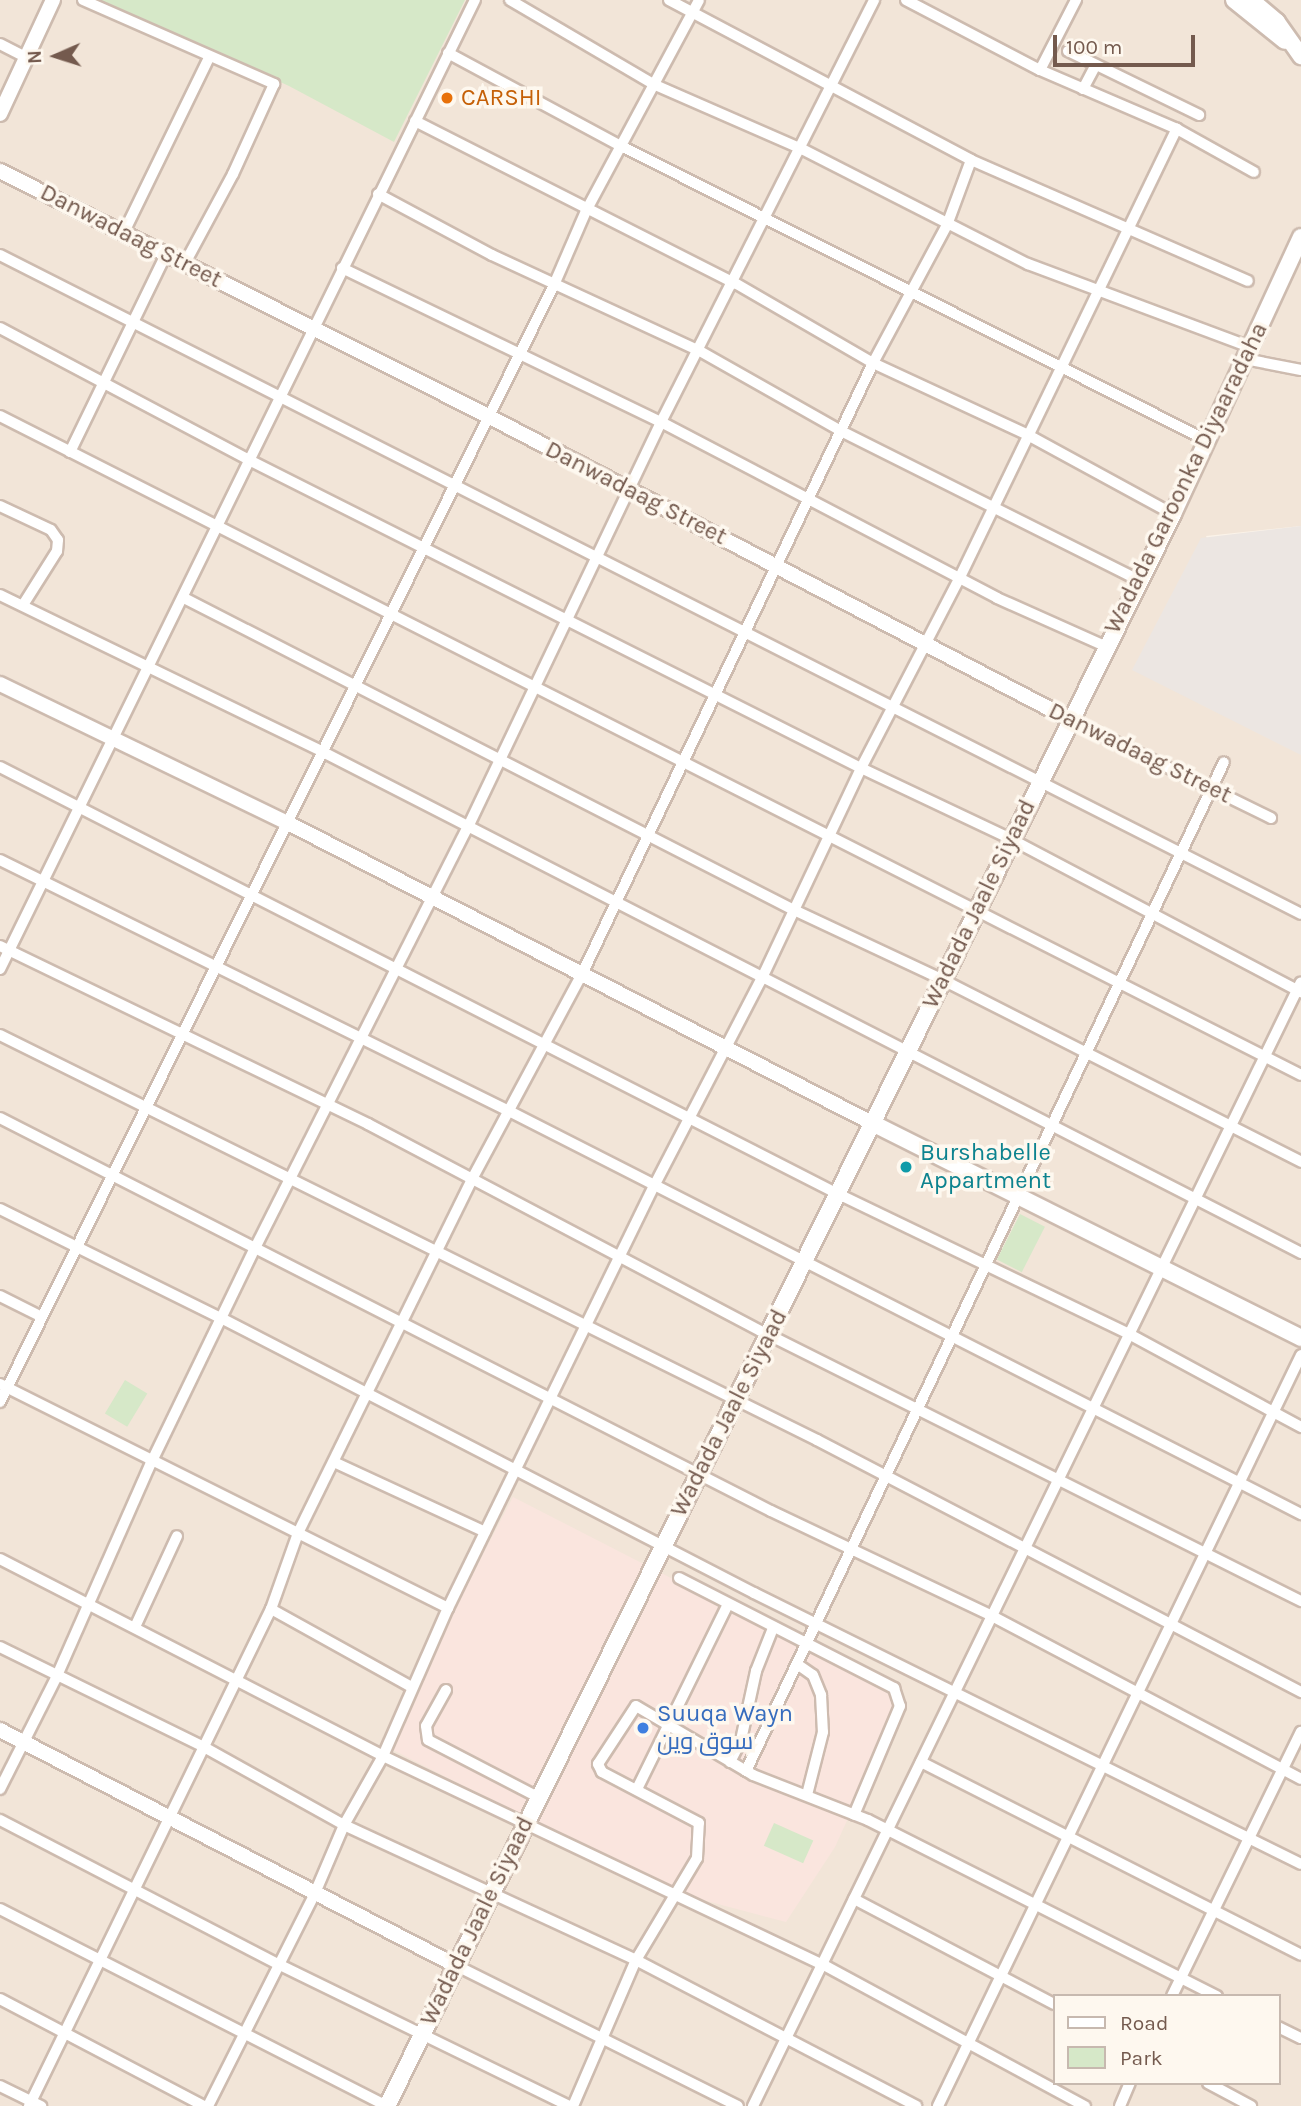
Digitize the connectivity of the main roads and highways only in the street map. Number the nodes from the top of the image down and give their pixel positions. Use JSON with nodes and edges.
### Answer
{"nodes":[{"id":1,"x":1234,"y":0,"type":"edge"},
{"id":2,"x":1251,"y":0,"type":"edge"},
{"id":3,"x":1296,"y":50,"type":"edge"},
{"id":4,"x":1301,"y":237,"type":"edge"},
{"id":5,"x":1069,"y":719,"type":"joint"},
{"id":6,"x":872,"y":1123,"type":"junction"},
{"id":7,"x":1301,"y":1338,"type":"edge"},
{"id":8,"x":386,"y":2106,"type":"edge"}],
"edges":[{"from":1,"to":3,"type":"main road"},
{"from":2,"to":3,"type":"main road"},
{"from":4,"to":5,"type":"main road","name":"Wadada Garoonka Diyaaradaha"},
{"from":5,"to":6,"type":"main road","name":"Wadada Jaale Siyaad"},
{"from":6,"to":7,"type":"main road"},
{"from":6,"to":8,"type":"main road","name":"Wadada Jaale Siyaad"}]}
